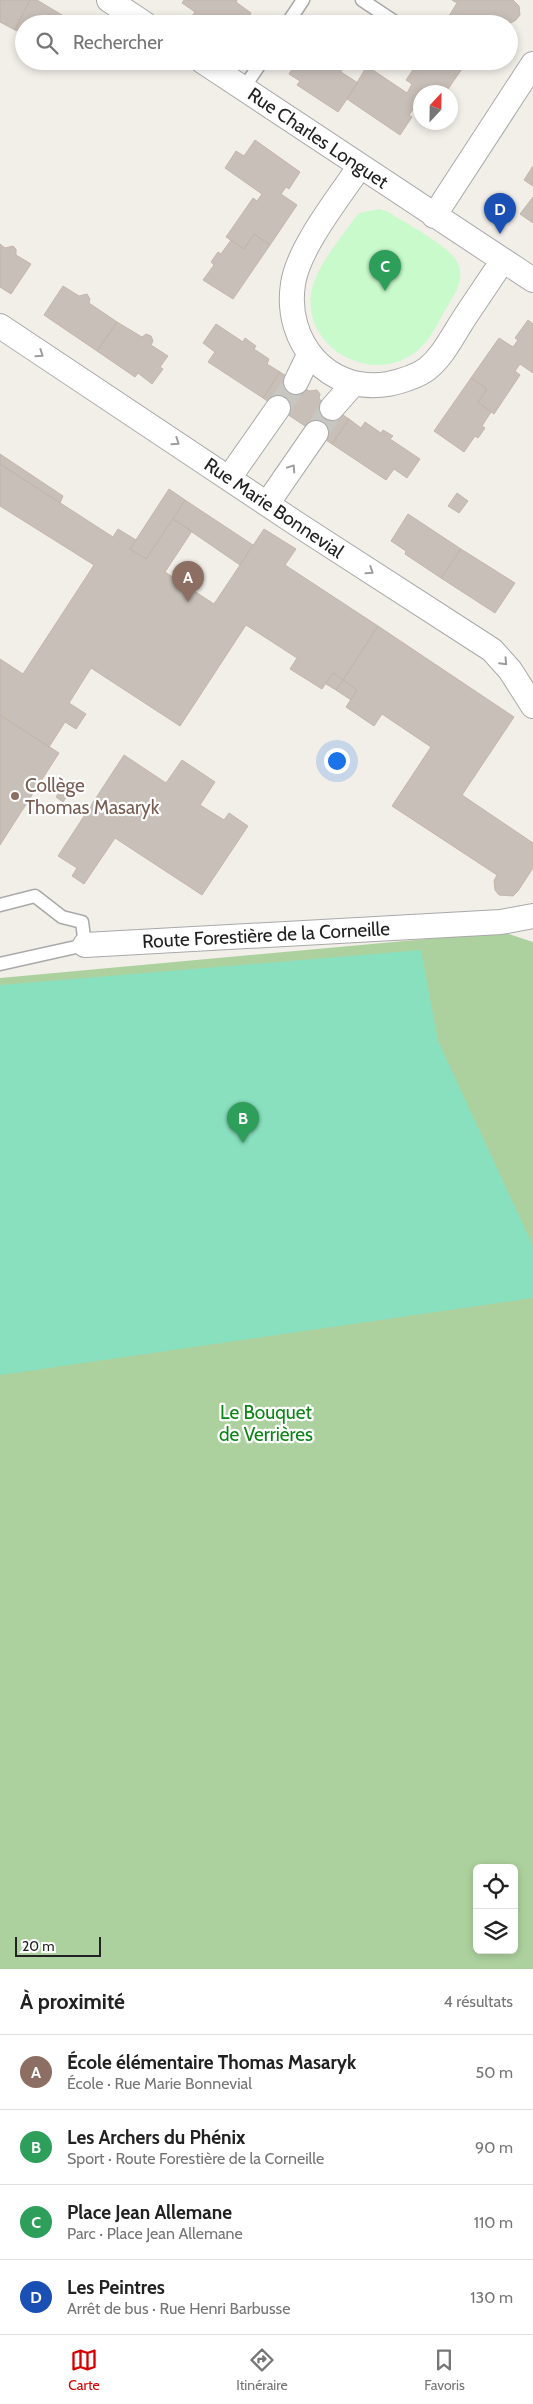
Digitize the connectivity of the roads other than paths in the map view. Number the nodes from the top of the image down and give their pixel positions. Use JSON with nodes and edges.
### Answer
{"nodes":[{"id":1,"x":109,"y":0,"type":"edge"},
{"id":2,"x":303,"y":0,"type":"edge"},
{"id":3,"x":362,"y":0,"type":"edge"},
{"id":4,"x":132,"y":15,"type":"edge"},
{"id":5,"x":293,"y":15,"type":"edge"},
{"id":6,"x":384,"y":15,"type":"edge"},
{"id":7,"x":533,"y":64,"type":"edge"},
{"id":8,"x":216,"y":70,"type":"edge"},
{"id":9,"x":256,"y":70,"type":"edge"},
{"id":10,"x":244,"y":89,"type":"junction"},
{"id":11,"x":360,"y":166,"type":"junction"},
{"id":12,"x":434,"y":216,"type":"junction"},
{"id":13,"x":504,"y":260,"type":"junction"},
{"id":14,"x":533,"y":280,"type":"edge"},
{"id":15,"x":0,"y":326,"type":"edge"},
{"id":16,"x":309,"y":354,"type":"junction"},
{"id":17,"x":296,"y":382,"type":"tunnel mouth"},
{"id":18,"x":354,"y":383,"type":"junction"},
{"id":19,"x":278,"y":408,"type":"tunnel mouth"},
{"id":20,"x":332,"y":408,"type":"tunnel mouth"},
{"id":21,"x":316,"y":433,"type":"tunnel mouth"},
{"id":22,"x":229,"y":478,"type":"junction"},
{"id":23,"x":267,"y":504,"type":"junction"},
{"id":24,"x":533,"y":706,"type":"edge"},
{"id":25,"x":0,"y":905,"type":"edge"},
{"id":26,"x":533,"y":916,"type":"edge"},
{"id":27,"x":85,"y":945,"type":"junction"},
{"id":28,"x":0,"y":964,"type":"edge"}],
"edges":[{"from":1,"to":4,"type":"street"},
{"from":2,"to":5,"type":"lane"},
{"from":3,"to":6,"type":"lane"},
{"from":7,"to":12,"type":"street"},
{"from":8,"to":10,"type":"street","name":"Rue Charles Longuet"},
{"from":9,"to":10,"type":"lane"},
{"from":10,"to":11,"type":"street","name":"Rue Charles Longuet"},
{"from":11,"to":12,"type":"street","name":"Rue Charles Longuet"},
{"from":11,"to":16,"type":"street"},
{"from":12,"to":13,"type":"street","name":"Rue Charles Longuet"},
{"from":13,"to":14,"type":"street","name":"Rue Charles Longuet"},
{"from":13,"to":18,"type":"street"},
{"from":15,"to":22,"type":"street","name":"Rue Marie Bonnevial","one_way":true},
{"from":16,"to":17,"type":"street"},
{"from":16,"to":18,"type":"street"},
{"from":18,"to":20,"type":"street"},
{"from":19,"to":22,"type":"street"},
{"from":23,"to":21,"type":"street","one_way":true},
{"from":22,"to":23,"type":"street","name":"Rue Marie Bonnevial"},
{"from":23,"to":24,"type":"street","name":"Rue Marie Bonnevial","one_way":true},
{"from":25,"to":27,"type":"lane"},
{"from":26,"to":27,"type":"street","name":"Route Forestière de la Corneille"},
{"from":27,"to":28,"type":"lane","name":"Route Forestière de la Corneille"}]}
